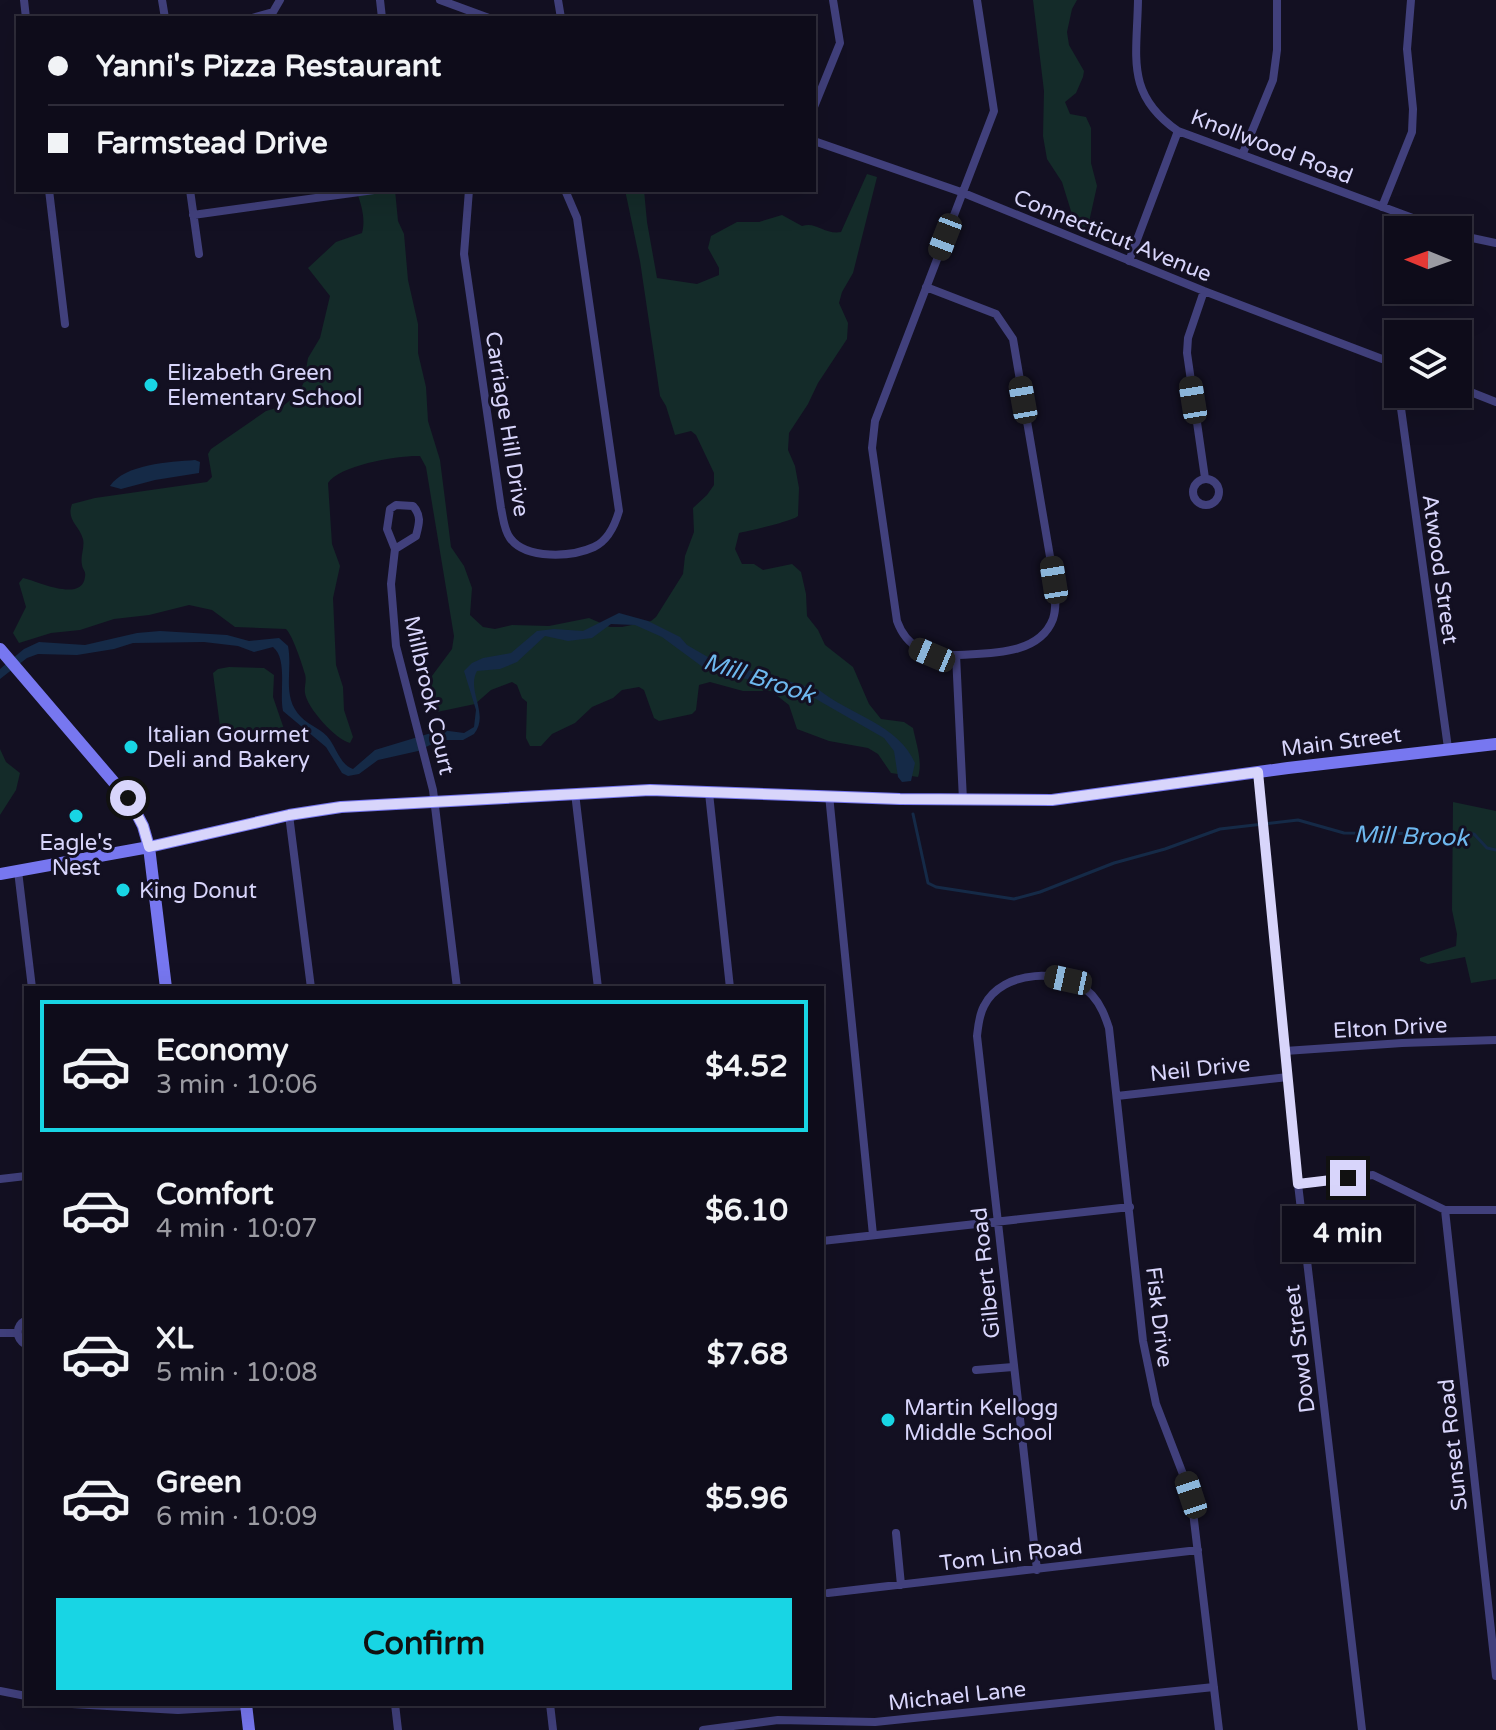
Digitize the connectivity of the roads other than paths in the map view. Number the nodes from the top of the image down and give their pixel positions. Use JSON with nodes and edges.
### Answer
{"nodes":[{"id":1,"x":440,"y":0,"type":"edge"},
{"id":2,"x":833,"y":0,"type":"edge"},
{"id":3,"x":977,"y":0,"type":"edge"},
{"id":4,"x":1138,"y":0,"type":"edge"},
{"id":5,"x":1277,"y":0,"type":"edge"},
{"id":6,"x":1411,"y":0,"type":"edge"},
{"id":7,"x":484,"y":16,"type":"edge"},
{"id":8,"x":816,"y":102,"type":"edge"},
{"id":9,"x":1178,"y":131,"type":"junction"},
{"id":10,"x":816,"y":142,"type":"edge"},
{"id":11,"x":1243,"y":153,"type":"junction"},
{"id":12,"x":49,"y":192,"type":"edge"},
{"id":13,"x":190,"y":192,"type":"edge"},
{"id":14,"x":360,"y":192,"type":"edge"},
{"id":15,"x":469,"y":192,"type":"edge"},
{"id":16,"x":566,"y":192,"type":"edge"},
{"id":17,"x":961,"y":192,"type":"junction"},
{"id":18,"x":1382,"y":207,"type":"junction"},
{"id":19,"x":193,"y":215,"type":"junction"},
{"id":20,"x":1407,"y":216,"type":"edge"},
{"id":21,"x":1472,"y":238,"type":"edge"},
{"id":22,"x":1496,"y":243,"type":"edge"},
{"id":23,"x":199,"y":254,"type":"dead end"},
{"id":24,"x":1129,"y":261,"type":"junction"},
{"id":25,"x":926,"y":287,"type":"junction"},
{"id":26,"x":1204,"y":291,"type":"junction"},
{"id":27,"x":65,"y":324,"type":"dead end"},
{"id":28,"x":1384,"y":360,"type":"edge"},
{"id":29,"x":1472,"y":393,"type":"edge"},
{"id":30,"x":1496,"y":402,"type":"edge"},
{"id":31,"x":1401,"y":408,"type":"edge"},
{"id":32,"x":1205,"y":478,"type":"dead end"},
{"id":33,"x":395,"y":549,"type":"junction"},
{"id":34,"x":4,"y":653,"type":"edge"},
{"id":35,"x":956,"y":655,"type":"junction"},
{"id":36,"x":1496,"y":744,"type":"edge"},
{"id":37,"x":1448,"y":748,"type":"junction"},
{"id":38,"x":1258,"y":772,"type":"junction"},
{"id":39,"x":575,"y":793,"type":"junction"},
{"id":40,"x":709,"y":793,"type":"junction"},
{"id":41,"x":829,"y":795,"type":"junction"},
{"id":42,"x":963,"y":800,"type":"junction"},
{"id":43,"x":434,"y":802,"type":"junction"},
{"id":44,"x":289,"y":815,"type":"junction"},
{"id":45,"x":149,"y":847,"type":"junction"},
{"id":46,"x":18,"y":871,"type":"junction"},
{"id":47,"x":0,"y":874,"type":"edge"},
{"id":48,"x":1008,"y":983,"type":"joint"},
{"id":49,"x":32,"y":986,"type":"edge"},
{"id":50,"x":166,"y":986,"type":"edge"},
{"id":51,"x":311,"y":986,"type":"edge"},
{"id":52,"x":457,"y":986,"type":"edge"},
{"id":53,"x":598,"y":986,"type":"edge"},
{"id":54,"x":730,"y":986,"type":"edge"},
{"id":55,"x":1496,"y":1040,"type":"edge"},
{"id":56,"x":1285,"y":1051,"type":"junction"},
{"id":57,"x":1288,"y":1077,"type":"junction"},
{"id":58,"x":1117,"y":1096,"type":"junction"},
{"id":59,"x":24,"y":1176,"type":"edge"},
{"id":60,"x":0,"y":1179,"type":"edge"},
{"id":61,"x":1298,"y":1184,"type":"junction"},
{"id":62,"x":1130,"y":1207,"type":"junction"},
{"id":63,"x":1445,"y":1210,"type":"junction"},
{"id":64,"x":1496,"y":1210,"type":"edge"},
{"id":65,"x":998,"y":1223,"type":"junction"},
{"id":66,"x":873,"y":1235,"type":"junction"},
{"id":67,"x":824,"y":1241,"type":"edge"},
{"id":68,"x":24,"y":1322,"type":"edge"},
{"id":69,"x":0,"y":1333,"type":"edge"},
{"id":70,"x":17,"y":1333,"type":"junction"},
{"id":71,"x":24,"y":1343,"type":"edge"},
{"id":72,"x":1013,"y":1367,"type":"junction"},
{"id":73,"x":976,"y":1370,"type":"dead end"},
{"id":74,"x":896,"y":1533,"type":"dead end"},
{"id":75,"x":1198,"y":1550,"type":"junction"},
{"id":76,"x":1037,"y":1570,"type":"junction"},
{"id":77,"x":901,"y":1585,"type":"junction"},
{"id":78,"x":828,"y":1593,"type":"dead end"},
{"id":79,"x":1496,"y":1676,"type":"edge"},
{"id":80,"x":1214,"y":1687,"type":"junction"},
{"id":81,"x":0,"y":1691,"type":"edge"},
{"id":82,"x":24,"y":1696,"type":"edge"},
{"id":83,"x":107,"y":1706,"type":"edge"},
{"id":84,"x":232,"y":1706,"type":"edge"},
{"id":85,"x":246,"y":1706,"type":"edge"},
{"id":86,"x":395,"y":1706,"type":"edge"},
{"id":87,"x":550,"y":1706,"type":"edge"},
{"id":88,"x":249,"y":1730,"type":"edge"},
{"id":89,"x":398,"y":1730,"type":"edge"},
{"id":90,"x":553,"y":1730,"type":"edge"},
{"id":91,"x":703,"y":1730,"type":"edge"},
{"id":92,"x":1219,"y":1730,"type":"edge"},
{"id":93,"x":1362,"y":1730,"type":"edge"}],
"edges":[{"from":1,"to":7,"type":"street"},
{"from":2,"to":8,"type":"street"},
{"from":3,"to":17,"type":"street"},
{"from":4,"to":9,"type":"street","name":"Knollwood Road"},
{"from":5,"to":11,"type":"street"},
{"from":6,"to":18,"type":"street"},
{"from":9,"to":11,"type":"street","name":"Knollwood Road"},
{"from":9,"to":24,"type":"street"},
{"from":10,"to":17,"type":"street","name":"Connecticut Avenue"},
{"from":11,"to":18,"type":"street","name":"Knollwood Road"},
{"from":12,"to":27,"type":"street"},
{"from":13,"to":19,"type":"street"},
{"from":14,"to":19,"type":"street"},
{"from":15,"to":16,"type":"street","name":"Carriage Hill Drive"},
{"from":17,"to":24,"type":"street","name":"Connecticut Avenue"},
{"from":17,"to":25,"type":"street"},
{"from":18,"to":20,"type":"street","name":"Knollwood Road"},
{"from":19,"to":23,"type":"street"},
{"from":21,"to":22,"type":"street"},
{"from":24,"to":26,"type":"street","name":"Connecticut Avenue"},
{"from":25,"to":35,"type":"street"},
{"from":25,"to":35,"type":"street"},
{"from":26,"to":28,"type":"street","name":"Connecticut Avenue"},
{"from":26,"to":32,"type":"street"},
{"from":29,"to":30,"type":"street"},
{"from":31,"to":37,"type":"street","name":"Atwood Street"},
{"from":33,"to":33,"type":"street","name":"Millbrook Court"},
{"from":33,"to":43,"type":"street","name":"Millbrook Court"},
{"from":34,"to":45,"type":"main road"},
{"from":35,"to":42,"type":"street"},
{"from":36,"to":37,"type":"main road","name":"Main Street"},
{"from":37,"to":38,"type":"main road","name":"Main Street"},
{"from":38,"to":42,"type":"main road","name":"Main Street"},
{"from":38,"to":56,"type":"street","name":"Dowd Street"},
{"from":39,"to":40,"type":"main road","name":"Main Street"},
{"from":39,"to":43,"type":"main road","name":"Main Street"},
{"from":39,"to":53,"type":"street"},
{"from":40,"to":41,"type":"main road","name":"Main Street"},
{"from":40,"to":54,"type":"street"},
{"from":41,"to":42,"type":"main road","name":"Main Street"},
{"from":41,"to":66,"type":"street"},
{"from":43,"to":44,"type":"main road","name":"Main Street"},
{"from":43,"to":52,"type":"street","name":"Millbrook Court"},
{"from":44,"to":45,"type":"main road","name":"Main Street"},
{"from":44,"to":51,"type":"street"},
{"from":45,"to":46,"type":"main road","name":"Main Street"},
{"from":45,"to":50,"type":"main road"},
{"from":46,"to":47,"type":"main road","name":"Main Street"},
{"from":46,"to":49,"type":"street"},
{"from":48,"to":58,"type":"street","name":"Fisk Drive"},
{"from":48,"to":65,"type":"street","name":"Gilbert Road"},
{"from":55,"to":56,"type":"street","name":"Elton Drive"},
{"from":56,"to":57,"type":"street","name":"Dowd Street"},
{"from":57,"to":58,"type":"street","name":"Neil Drive"},
{"from":57,"to":61,"type":"street","name":"Dowd Street"},
{"from":58,"to":62,"type":"street","name":"Fisk Drive"},
{"from":59,"to":60,"type":"street"},
{"from":61,"to":63,"type":"street"},
{"from":61,"to":93,"type":"street","name":"Dowd Street"},
{"from":62,"to":65,"type":"street"},
{"from":62,"to":75,"type":"street","name":"Fisk Drive"},
{"from":63,"to":64,"type":"street"},
{"from":63,"to":79,"type":"street","name":"Sunset Road"},
{"from":65,"to":66,"type":"street"},
{"from":65,"to":72,"type":"street","name":"Gilbert Road"},
{"from":66,"to":67,"type":"street"},
{"from":68,"to":70,"type":"street"},
{"from":69,"to":70,"type":"street"},
{"from":70,"to":71,"type":"street"},
{"from":72,"to":73,"type":"street"},
{"from":72,"to":76,"type":"street","name":"Gilbert Road"},
{"from":74,"to":77,"type":"street"},
{"from":75,"to":76,"type":"street","name":"Tom Lin Road"},
{"from":75,"to":80,"type":"street","name":"Fisk Drive"},
{"from":76,"to":77,"type":"street","name":"Tom Lin Road"},
{"from":77,"to":78,"type":"street","name":"Tom Lin Road"},
{"from":80,"to":91,"type":"street","name":"Michael Lane"},
{"from":80,"to":92,"type":"street","name":"Fisk Drive"},
{"from":81,"to":82,"type":"street"},
{"from":83,"to":84,"type":"street"},
{"from":85,"to":88,"type":"main road"},
{"from":86,"to":89,"type":"street"},
{"from":87,"to":90,"type":"street"}]}
